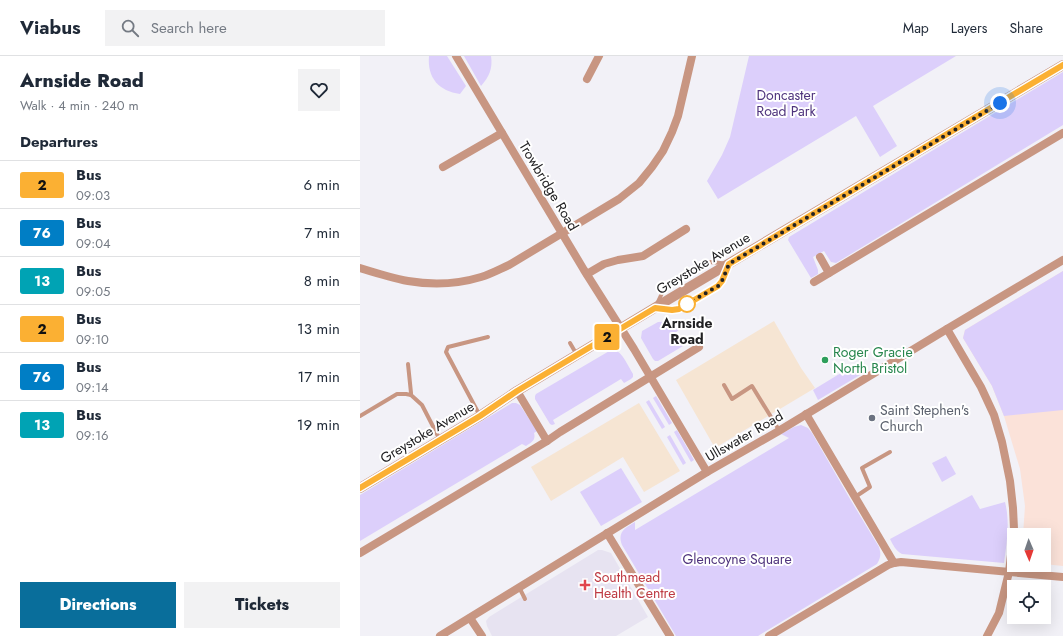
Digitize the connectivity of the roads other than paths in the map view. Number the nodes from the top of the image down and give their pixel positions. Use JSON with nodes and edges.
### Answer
{"nodes":[{"id":1,"x":456,"y":56,"type":"edge"},
{"id":2,"x":599,"y":56,"type":"edge"},
{"id":3,"x":692,"y":56,"type":"edge"},
{"id":4,"x":1063,"y":65,"type":"edge"},
{"id":5,"x":587,"y":79,"type":"dead end"},
{"id":6,"x":1063,"y":132,"type":"edge"},
{"id":7,"x":502,"y":133,"type":"junction"},
{"id":8,"x":443,"y":167,"type":"dead end"},
{"id":9,"x":686,"y":229,"type":"dead end"},
{"id":10,"x":563,"y":233,"type":"junction"},
{"id":11,"x":820,"y":257,"type":"dead end"},
{"id":12,"x":1063,"y":260,"type":"edge"},
{"id":13,"x":360,"y":268,"type":"edge"},
{"id":14,"x":583,"y":272,"type":"junction"},
{"id":15,"x":829,"y":273,"type":"junction"},
{"id":16,"x":814,"y":282,"type":"dead end"},
{"id":17,"x":621,"y":328,"type":"junction"},
{"id":18,"x":947,"y":329,"type":"junction"},
{"id":19,"x":488,"y":337,"type":"dead end"},
{"id":20,"x":570,"y":343,"type":"dead end"},
{"id":21,"x":699,"y":347,"type":"dead end"},
{"id":22,"x":577,"y":355,"type":"junction"},
{"id":23,"x":408,"y":364,"type":"dead end"},
{"id":24,"x":650,"y":376,"type":"junction"},
{"id":25,"x":724,"y":385,"type":"dead end"},
{"id":26,"x":517,"y":391,"type":"junction"},
{"id":27,"x":411,"y":395,"type":"junction"},
{"id":28,"x":806,"y":414,"type":"junction"},
{"id":29,"x":360,"y":416,"type":"edge"},
{"id":30,"x":480,"y":416,"type":"junction"},
{"id":31,"x":779,"y":430,"type":"junction"},
{"id":32,"x":440,"y":440,"type":"junction"},
{"id":33,"x":547,"y":441,"type":"junction"},
{"id":34,"x":890,"y":452,"type":"dead end"},
{"id":35,"x":707,"y":472,"type":"junction"},
{"id":36,"x":360,"y":488,"type":"edge"},
{"id":37,"x":855,"y":497,"type":"junction"},
{"id":38,"x":1014,"y":528,"type":"edge"},
{"id":39,"x":607,"y":533,"type":"junction"},
{"id":40,"x":360,"y":554,"type":"edge"},
{"id":41,"x":894,"y":563,"type":"junction"},
{"id":42,"x":1007,"y":572,"type":"edge"},
{"id":43,"x":1009,"y":572,"type":"joint"},
{"id":44,"x":1063,"y":577,"type":"edge"},
{"id":45,"x":519,"y":587,"type":"junction"},
{"id":46,"x":525,"y":599,"type":"dead end"},
{"id":47,"x":470,"y":618,"type":"junction"},
{"id":48,"x":440,"y":636,"type":"edge"},
{"id":49,"x":482,"y":636,"type":"edge"},
{"id":50,"x":670,"y":636,"type":"edge"},
{"id":51,"x":768,"y":636,"type":"edge"},
{"id":52,"x":987,"y":636,"type":"edge"}],
"edges":[{"from":1,"to":7,"type":"street","name":"Trowbridge Road"},
{"from":2,"to":5,"type":"street"},
{"from":3,"to":10,"type":"street"},
{"from":4,"to":17,"type":"street","name":"Greystoke Avenue"},
{"from":6,"to":15,"type":"street"},
{"from":7,"to":8,"type":"street"},
{"from":7,"to":10,"type":"street","name":"Trowbridge Road"},
{"from":9,"to":14,"type":"street"},
{"from":10,"to":13,"type":"street"},
{"from":10,"to":14,"type":"street","name":"Trowbridge Road"},
{"from":11,"to":15,"type":"street"},
{"from":12,"to":18,"type":"street","name":"Ullswater Road"},
{"from":14,"to":17,"type":"street","name":"Trowbridge Road"},
{"from":15,"to":16,"type":"street"},
{"from":17,"to":22,"type":"street","name":"Greystoke Avenue"},
{"from":17,"to":24,"type":"street"},
{"from":18,"to":28,"type":"street","name":"Ullswater Road"},
{"from":18,"to":38,"type":"street"},
{"from":19,"to":30,"type":"lane"},
{"from":20,"to":22,"type":"lane"},
{"from":21,"to":24,"type":"street"},
{"from":22,"to":26,"type":"street","name":"Greystoke Avenue"},
{"from":23,"to":27,"type":"lane"},
{"from":24,"to":33,"type":"street"},
{"from":24,"to":35,"type":"street"},
{"from":25,"to":31,"type":"lane"},
{"from":26,"to":30,"type":"street","name":"Greystoke Avenue"},
{"from":26,"to":33,"type":"street"},
{"from":27,"to":29,"type":"lane"},
{"from":27,"to":32,"type":"lane"},
{"from":28,"to":31,"type":"street","name":"Ullswater Road"},
{"from":28,"to":37,"type":"street"},
{"from":30,"to":32,"type":"street","name":"Greystoke Avenue"},
{"from":31,"to":35,"type":"street","name":"Ullswater Road"},
{"from":32,"to":36,"type":"street","name":"Greystoke Avenue"},
{"from":33,"to":40,"type":"street"},
{"from":34,"to":37,"type":"lane"},
{"from":35,"to":39,"type":"street","name":"Ullswater Road"},
{"from":37,"to":41,"type":"street"},
{"from":39,"to":45,"type":"street","name":"Ullswater Road"},
{"from":39,"to":50,"type":"street"},
{"from":41,"to":42,"type":"street"},
{"from":41,"to":51,"type":"street"},
{"from":43,"to":44,"type":"street"},
{"from":43,"to":52,"type":"street"},
{"from":45,"to":46,"type":"lane"},
{"from":45,"to":47,"type":"street","name":"Ullswater Road"},
{"from":47,"to":48,"type":"street","name":"Ullswater Road"},
{"from":47,"to":49,"type":"street"}]}
